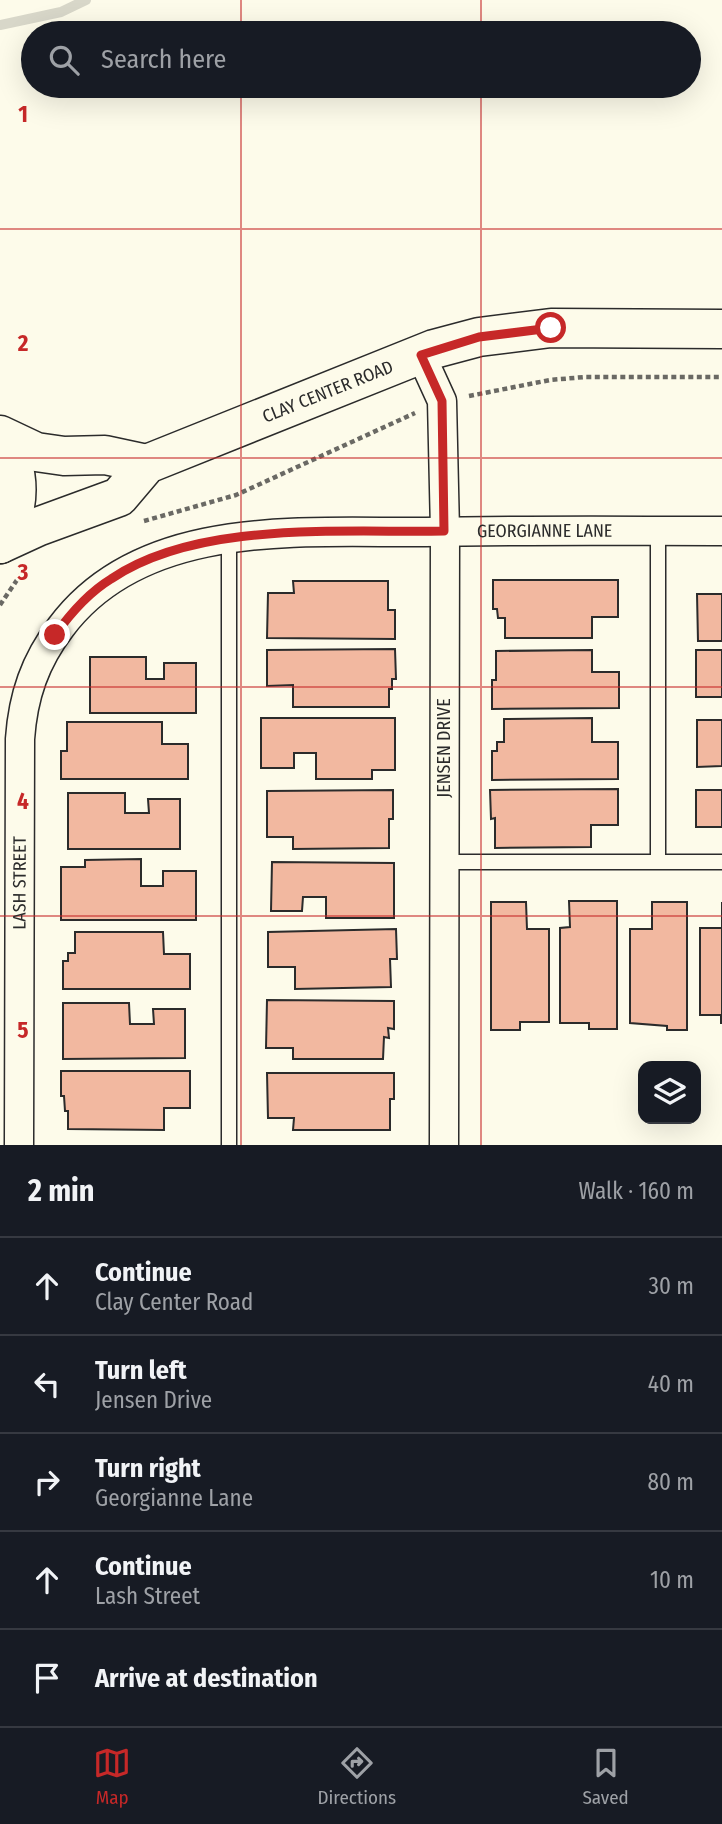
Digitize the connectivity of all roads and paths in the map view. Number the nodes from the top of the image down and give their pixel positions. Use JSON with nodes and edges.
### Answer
{"nodes":[{"id":1,"x":722,"y":328,"type":"edge"},
{"id":2,"x":421,"y":355,"type":"junction"},
{"id":3,"x":722,"y":377,"type":"edge"},
{"id":4,"x":442,"y":401,"type":"junction"},
{"id":5,"x":0,"y":435,"type":"edge"},
{"id":6,"x":147,"y":464,"type":"junction"},
{"id":7,"x":134,"y":525,"type":"dead end"},
{"id":8,"x":444,"y":531,"type":"junction"},
{"id":9,"x":658,"y":531,"type":"junction"},
{"id":10,"x":722,"y":531,"type":"edge"},
{"id":11,"x":229,"y":539,"type":"junction"},
{"id":12,"x":0,"y":544,"type":"edge"},
{"id":13,"x":88,"y":597,"type":"joint"},
{"id":14,"x":444,"y":862,"type":"junction"},
{"id":15,"x":658,"y":862,"type":"junction"},
{"id":16,"x":722,"y":862,"type":"edge"},
{"id":17,"x":19,"y":1145,"type":"edge"},
{"id":18,"x":229,"y":1145,"type":"edge"},
{"id":19,"x":444,"y":1145,"type":"edge"}],
"edges":[{"from":1,"to":2,"type":"street","name":"CLAY CENTER ROAD"},
{"from":2,"to":4,"type":"street","name":"JENSEN DRIVE"},
{"from":2,"to":6,"type":"street","name":"CLAY CENTER ROAD"},
{"from":3,"to":4,"type":"path"},
{"from":4,"to":7,"type":"path"},
{"from":4,"to":8,"type":"street","name":"JENSEN DRIVE"},
{"from":5,"to":6,"type":"street"},
{"from":5,"to":12,"type":"street"},
{"from":6,"to":12,"type":"street","name":"CLAY CENTER ROAD"},
{"from":8,"to":9,"type":"street","name":"GEORGIANNE LANE"},
{"from":8,"to":11,"type":"street","name":"GEORGIANNE LANE"},
{"from":8,"to":14,"type":"street","name":"JENSEN DRIVE"},
{"from":9,"to":10,"type":"street","name":"GEORGIANNE LANE"},
{"from":9,"to":15,"type":"lane"},
{"from":11,"to":13,"type":"street","name":"GEORGIANNE LANE"},
{"from":11,"to":18,"type":"lane"},
{"from":13,"to":17,"type":"street","name":"LASH STREET"},
{"from":14,"to":15,"type":"lane"},
{"from":14,"to":19,"type":"street","name":"JENSEN DRIVE"},
{"from":15,"to":16,"type":"lane"}]}
